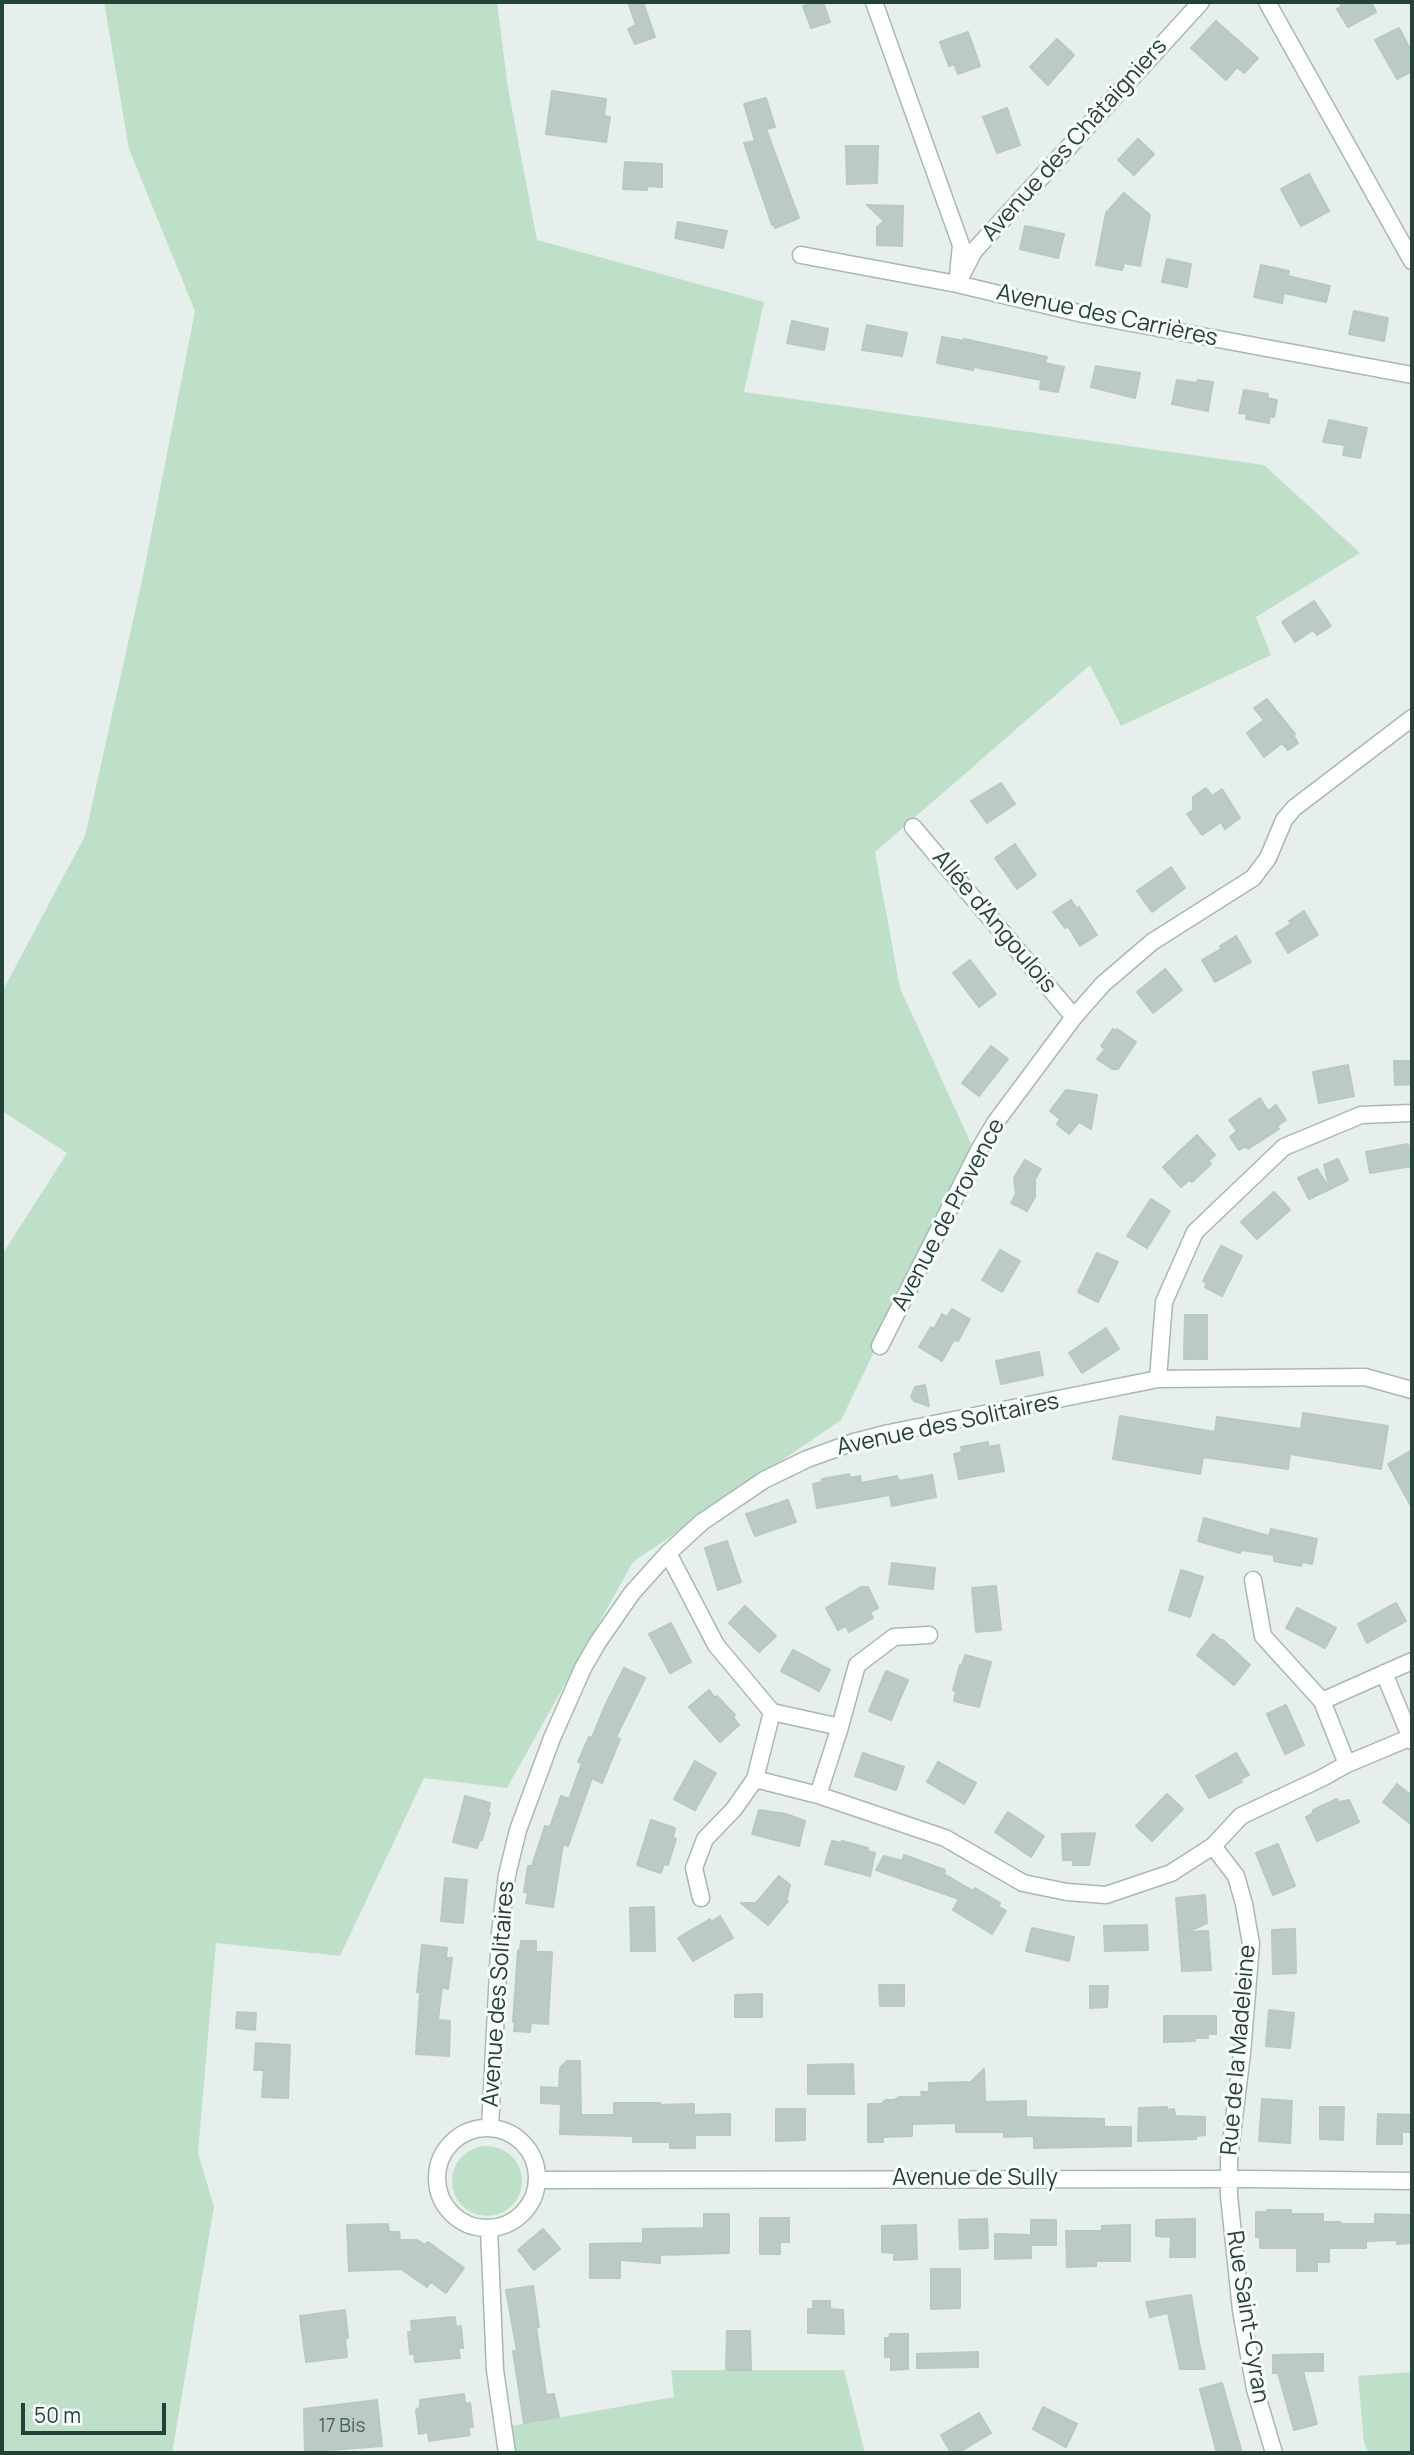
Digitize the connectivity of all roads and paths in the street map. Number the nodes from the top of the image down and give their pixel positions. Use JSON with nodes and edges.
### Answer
{"nodes":[{"id":1,"x":874,"y":2,"type":"edge"},
{"id":2,"x":1201,"y":2,"type":"edge"},
{"id":3,"x":1268,"y":2,"type":"edge"},
{"id":4,"x":801,"y":255,"type":"dead end"},
{"id":5,"x":1412,"y":261,"type":"edge"},
{"id":6,"x":957,"y":284,"type":"junction"},
{"id":7,"x":1412,"y":375,"type":"edge"},
{"id":8,"x":1412,"y":718,"type":"edge"},
{"id":9,"x":914,"y":827,"type":"dead end"},
{"id":10,"x":1074,"y":1017,"type":"junction"},
{"id":11,"x":1412,"y":1113,"type":"edge"},
{"id":12,"x":880,"y":1346,"type":"dead end"},
{"id":13,"x":1158,"y":1379,"type":"junction"},
{"id":14,"x":1412,"y":1390,"type":"edge"},
{"id":15,"x":668,"y":1553,"type":"junction"},
{"id":16,"x":1253,"y":1580,"type":"dead end"},
{"id":17,"x":929,"y":1635,"type":"dead end"},
{"id":18,"x":1412,"y":1661,"type":"edge"},
{"id":19,"x":1384,"y":1673,"type":"junction"},
{"id":20,"x":1322,"y":1701,"type":"junction"},
{"id":21,"x":772,"y":1712,"type":"junction"},
{"id":22,"x":840,"y":1727,"type":"junction"},
{"id":23,"x":1411,"y":1739,"type":"edge"},
{"id":24,"x":1348,"y":1764,"type":"junction"},
{"id":25,"x":755,"y":1779,"type":"junction"},
{"id":26,"x":818,"y":1795,"type":"junction"},
{"id":27,"x":1213,"y":1846,"type":"junction"},
{"id":28,"x":701,"y":1898,"type":"dead end"},
{"id":29,"x":490,"y":2128,"type":"junction"},
{"id":30,"x":1228,"y":2179,"type":"junction"},
{"id":31,"x":537,"y":2180,"type":"junction"},
{"id":32,"x":1412,"y":2181,"type":"edge"},
{"id":33,"x":489,"y":2228,"type":"junction"},
{"id":34,"x":507,"y":2453,"type":"edge"},
{"id":35,"x":1274,"y":2453,"type":"edge"}],
"edges":[{"from":1,"to":6,"type":"street"},
{"from":2,"to":6,"type":"street","name":"Avenue des Châtaigniers"},
{"from":3,"to":5,"type":"street"},
{"from":4,"to":6,"type":"street","name":"Avenue des Carrières"},
{"from":6,"to":7,"type":"street","name":"Avenue des Carrières"},
{"from":8,"to":10,"type":"street","name":"Avenue de Provence"},
{"from":9,"to":10,"type":"street","name":"Allée d'Angoulois"},
{"from":10,"to":12,"type":"street","name":"Avenue de Provence"},
{"from":11,"to":13,"type":"street"},
{"from":13,"to":14,"type":"street","name":"Avenue des Solitaires"},
{"from":13,"to":15,"type":"street","name":"Avenue des Solitaires"},
{"from":15,"to":21,"type":"street"},
{"from":15,"to":29,"type":"street","name":"Avenue des Solitaires"},
{"from":16,"to":20,"type":"street"},
{"from":17,"to":22,"type":"street"},
{"from":18,"to":19,"type":"street"},
{"from":19,"to":20,"type":"street"},
{"from":19,"to":23,"type":"street"},
{"from":20,"to":24,"type":"street"},
{"from":21,"to":22,"type":"street"},
{"from":21,"to":25,"type":"street"},
{"from":22,"to":26,"type":"street"},
{"from":23,"to":24,"type":"street"},
{"from":24,"to":27,"type":"street"},
{"from":25,"to":26,"type":"street"},
{"from":25,"to":28,"type":"street"},
{"from":26,"to":27,"type":"street"},
{"from":27,"to":30,"type":"street","name":"Rue de la Madeleine"},
{"from":29,"to":31,"type":"street"},
{"from":29,"to":33,"type":"street"},
{"from":30,"to":31,"type":"street","name":"Avenue de Sully"},
{"from":30,"to":32,"type":"street","name":"Avenue de Sully"},
{"from":30,"to":35,"type":"street","name":"Rue Saint-Cyran"},
{"from":31,"to":33,"type":"street"},
{"from":33,"to":34,"type":"street"}]}
